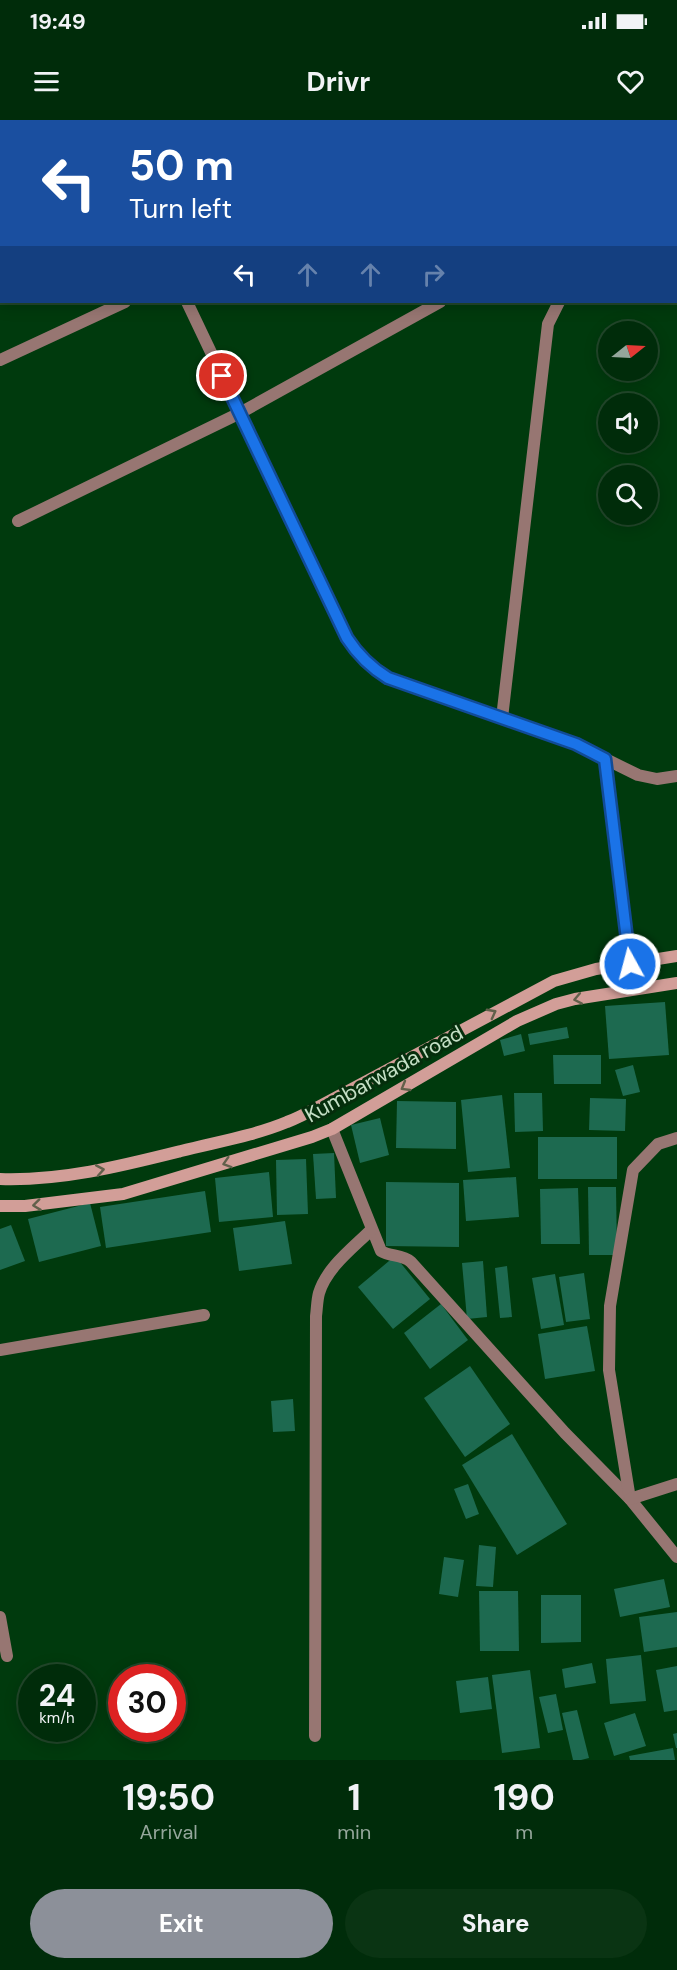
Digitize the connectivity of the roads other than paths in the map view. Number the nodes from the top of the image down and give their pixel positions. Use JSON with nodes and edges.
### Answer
{"nodes":[{"id":1,"x":123,"y":303,"type":"edge"},
{"id":2,"x":187,"y":303,"type":"edge"},
{"id":3,"x":438,"y":303,"type":"edge"},
{"id":4,"x":558,"y":303,"type":"edge"},
{"id":5,"x":0,"y":360,"type":"edge"},
{"id":6,"x":240,"y":413,"type":"junction"},
{"id":7,"x":18,"y":521,"type":"dead end"},
{"id":8,"x":502,"y":718,"type":"junction"},
{"id":9,"x":605,"y":759,"type":"junction"},
{"id":10,"x":677,"y":776,"type":"edge"},
{"id":11,"x":677,"y":956,"type":"edge"},
{"id":12,"x":630,"y":964,"type":"junction"},
{"id":13,"x":677,"y":983,"type":"edge"},
{"id":14,"x":332,"y":1129,"type":"junction"},
{"id":15,"x":677,"y":1138,"type":"edge"},
{"id":16,"x":0,"y":1179,"type":"edge"},
{"id":17,"x":0,"y":1206,"type":"edge"},
{"id":18,"x":372,"y":1230,"type":"junction"},
{"id":19,"x":204,"y":1315,"type":"dead end"},
{"id":20,"x":0,"y":1350,"type":"edge"},
{"id":21,"x":677,"y":1484,"type":"edge"},
{"id":22,"x":630,"y":1500,"type":"junction"},
{"id":23,"x":677,"y":1557,"type":"edge"},
{"id":24,"x":0,"y":1617,"type":"edge"},
{"id":25,"x":7,"y":1656,"type":"dead end"},
{"id":26,"x":315,"y":1736,"type":"dead end"}],
"edges":[{"from":1,"to":5,"type":"street"},
{"from":2,"to":6,"type":"street"},
{"from":3,"to":6,"type":"street"},
{"from":4,"to":8,"type":"street"},
{"from":6,"to":7,"type":"street"},
{"from":6,"to":8,"type":"street"},
{"from":8,"to":9,"type":"street"},
{"from":9,"to":10,"type":"street"},
{"from":9,"to":12,"type":"street"},
{"from":11,"to":12,"type":"street","name":"Kumbarwada road"},
{"from":16,"to":12,"type":"street","name":"Kumbarwada road","one_way":true},
{"from":13,"to":14,"type":"street","name":"Kumbarwada road","one_way":true},
{"from":14,"to":17,"type":"street","name":"Kumbarwada road","one_way":true},
{"from":14,"to":18,"type":"street"},
{"from":15,"to":22,"type":"street"},
{"from":18,"to":22,"type":"street"},
{"from":18,"to":26,"type":"street"},
{"from":19,"to":20,"type":"street"},
{"from":21,"to":22,"type":"street"},
{"from":22,"to":23,"type":"street"},
{"from":24,"to":25,"type":"street"}]}
